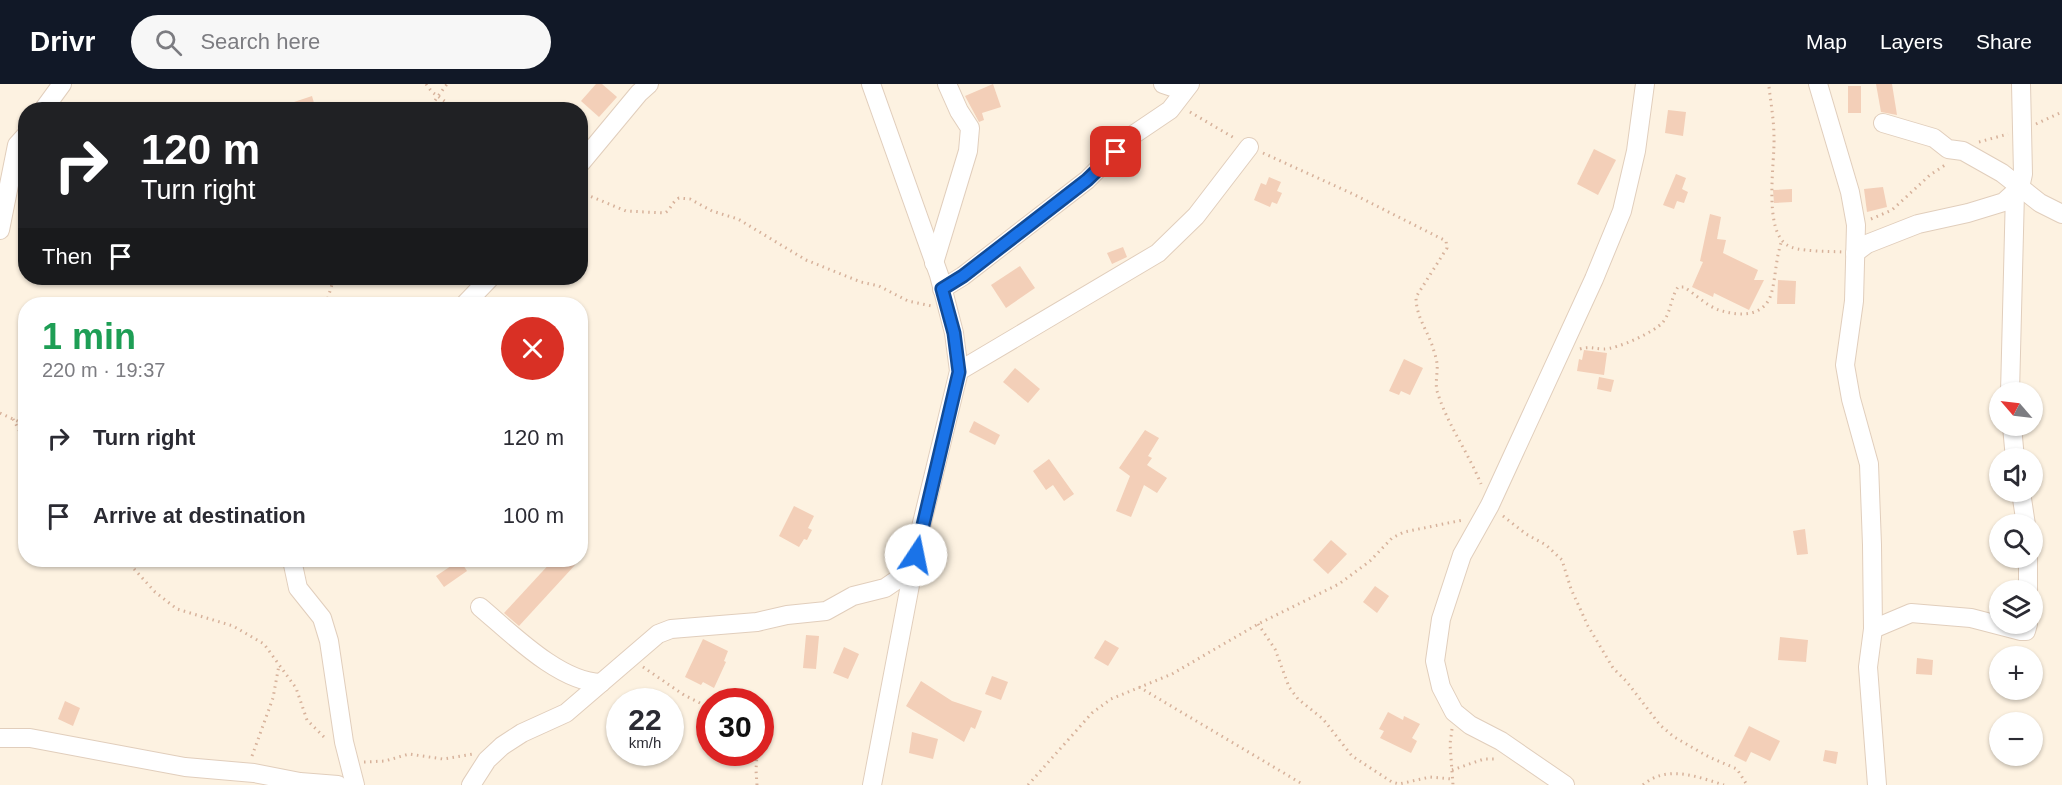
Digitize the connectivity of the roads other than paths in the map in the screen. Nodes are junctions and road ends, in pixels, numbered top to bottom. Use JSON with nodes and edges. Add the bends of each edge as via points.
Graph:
{"nodes":[{"id":1,"x":62,"y":84,"type":"edge"},
{"id":2,"x":649,"y":84,"type":"edge"},
{"id":3,"x":871,"y":84,"type":"edge"},
{"id":4,"x":947,"y":84,"type":"edge"},
{"id":5,"x":1163,"y":84,"type":"edge"},
{"id":6,"x":1645,"y":84,"type":"edge"},
{"id":7,"x":1818,"y":84,"type":"edge"},
{"id":8,"x":2021,"y":84,"type":"edge"},
{"id":9,"x":1183,"y":93,"type":"edge"},
{"id":10,"x":49,"y":102,"type":"edge"},
{"id":11,"x":1883,"y":123,"type":"dead end"},
{"id":12,"x":18,"y":144,"type":"edge"},
{"id":13,"x":1249,"y":147,"type":"road end"},
{"id":14,"x":588,"y":154,"type":"edge"},
{"id":15,"x":2017,"y":189,"type":"junction"},
{"id":16,"x":2062,"y":214,"type":"edge"},
{"id":17,"x":0,"y":230,"type":"edge"},
{"id":18,"x":1855,"y":253,"type":"junction"},
{"id":19,"x":934,"y":262,"type":"junction"},
{"id":20,"x":483,"y":285,"type":"edge"},
{"id":21,"x":942,"y":289,"type":"junction"},
{"id":22,"x":472,"y":297,"type":"edge"},
{"id":23,"x":959,"y":372,"type":"junction"},
{"id":24,"x":2010,"y":382,"type":"edge"},
{"id":25,"x":916,"y":555,"type":"junction"},
{"id":26,"x":294,"y":567,"type":"edge"},
{"id":27,"x":480,"y":607,"type":"dead end"},
{"id":28,"x":1989,"y":623,"type":"edge"},
{"id":29,"x":1873,"y":629,"type":"junction"},
{"id":30,"x":601,"y":683,"type":"junction"},
{"id":31,"x":0,"y":738,"type":"edge"},
{"id":32,"x":338,"y":785,"type":"edge"},
{"id":33,"x":355,"y":785,"type":"edge"},
{"id":34,"x":471,"y":785,"type":"edge"},
{"id":35,"x":872,"y":785,"type":"edge"},
{"id":36,"x":1565,"y":785,"type":"edge"},
{"id":37,"x":1877,"y":785,"type":"edge"}],
"edges":[{"from":1,"to":10,"type":"street"},
{"from":2,"to":14,"type":"street"},
{"from":3,"to":19,"type":"street"},
{"from":4,"to":19,"type":"street","via":[[970,129],[968,151]]},
{"from":5,"to":9,"type":"street"},
{"from":6,"to":36,"type":"street","via":[[1636,151],[1622,211],[1594,279],[1462,555],[1441,619],[1435,661],[1441,687],[1454,712]]},
{"from":7,"to":18,"type":"street","via":[[1851,192]]},
{"from":8,"to":15,"type":"street","via":[[2023,174]]},
{"from":9,"to":21,"type":"street","via":[[1170,110],[1130,137],[1087,180]]},
{"from":11,"to":15,"type":"street","via":[[1934,138],[1948,149],[1963,151],[2002,173]]},
{"from":12,"to":17,"type":"street"},
{"from":13,"to":23,"type":"street","via":[[1196,216],[1158,253]]},
{"from":15,"to":16,"type":"street"},
{"from":15,"to":18,"type":"street","via":[[2004,201],[1918,224]]},
{"from":15,"to":24,"type":"street"},
{"from":18,"to":29,"type":"street","via":[[1854,301],[1845,365],[1869,464]]},
{"from":19,"to":21,"type":"street"},
{"from":20,"to":22,"type":"street"},
{"from":21,"to":23,"type":"street"},
{"from":23,"to":25,"type":"street"},
{"from":25,"to":30,"type":"street","via":[[904,575],[885,588],[852,596],[826,611],[671,629],[658,634]]},
{"from":25,"to":35,"type":"street"},
{"from":26,"to":33,"type":"street","via":[[298,588],[322,618],[329,641]]},
{"from":27,"to":30,"type":"street","via":[[569,675]]},
{"from":28,"to":29,"type":"street","via":[[1911,612]]},
{"from":29,"to":37,"type":"street","via":[[1868,667]]},
{"from":30,"to":34,"type":"street","via":[[566,713],[522,733],[498,750]]},
{"from":31,"to":32,"type":"street","via":[[30,738],[185,767]]}]}
